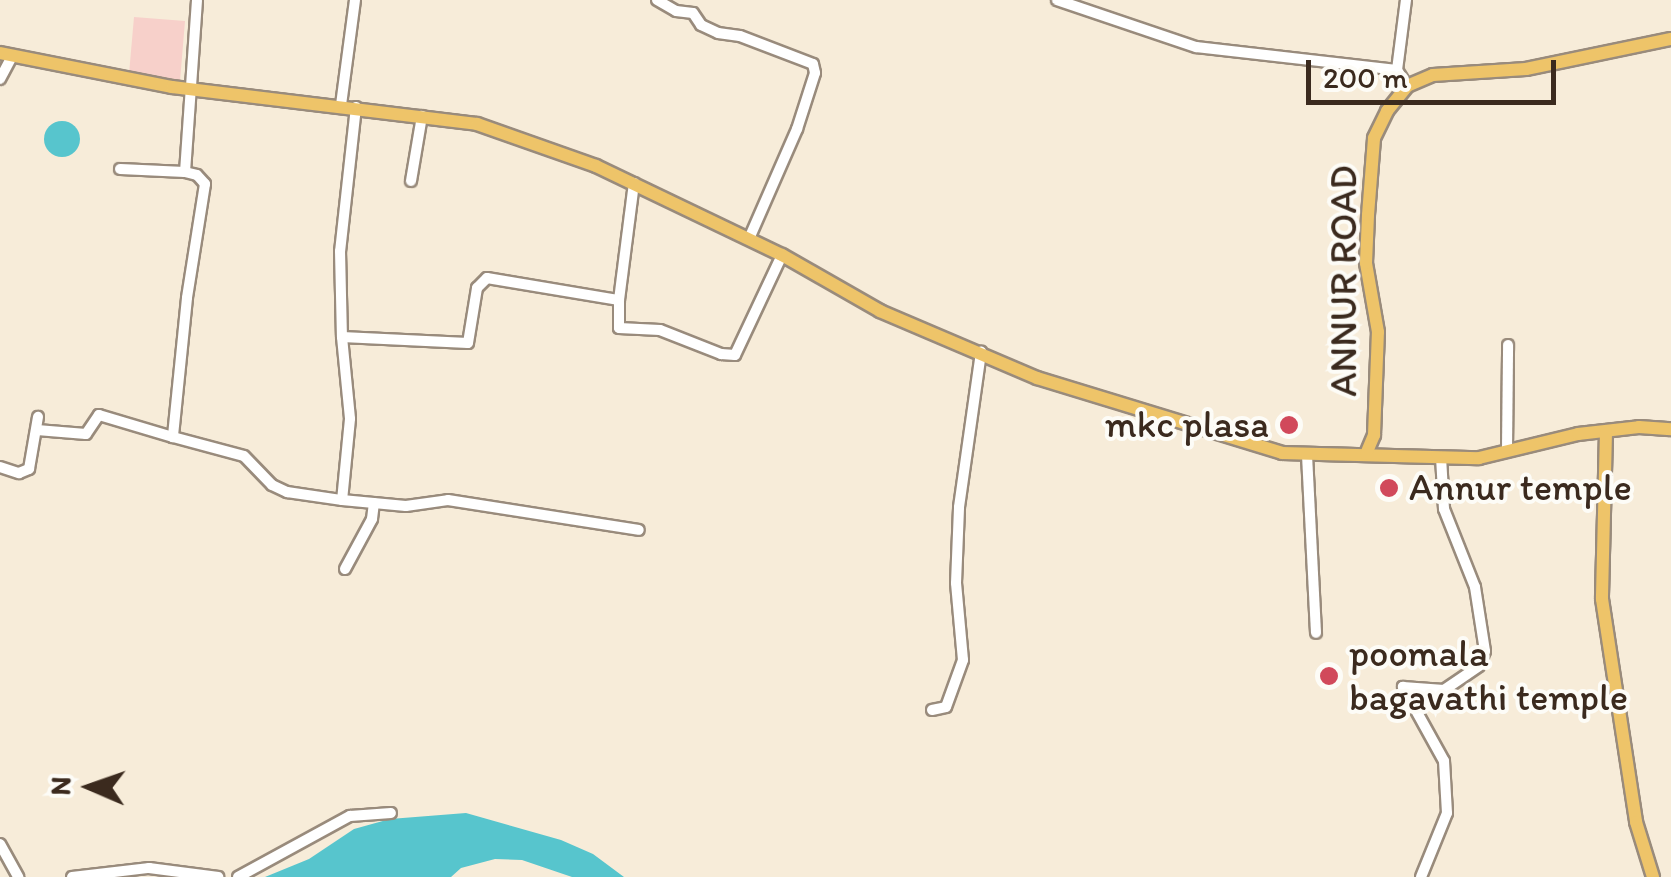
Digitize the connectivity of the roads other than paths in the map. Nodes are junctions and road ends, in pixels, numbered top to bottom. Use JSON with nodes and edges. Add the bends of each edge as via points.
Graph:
{"nodes":[{"id":1,"x":197,"y":0,"type":"edge"},
{"id":2,"x":354,"y":0,"type":"edge"},
{"id":3,"x":657,"y":0,"type":"edge"},
{"id":4,"x":1057,"y":0,"type":"edge"},
{"id":5,"x":1406,"y":0,"type":"edge"},
{"id":6,"x":1671,"y":39,"type":"edge"},
{"id":7,"x":6,"y":54,"type":"edge"},
{"id":8,"x":1397,"y":70,"type":"junction"},
{"id":9,"x":0,"y":79,"type":"edge"},
{"id":10,"x":1406,"y":86,"type":"junction"},
{"id":11,"x":192,"y":89,"type":"junction"},
{"id":12,"x":348,"y":106,"type":"junction"},
{"id":13,"x":422,"y":116,"type":"junction"},
{"id":14,"x":120,"y":169,"type":"dead end"},
{"id":15,"x":185,"y":172,"type":"junction"},
{"id":16,"x":411,"y":181,"type":"dead end"},
{"id":17,"x":634,"y":183,"type":"junction"},
{"id":18,"x":749,"y":239,"type":"junction"},
{"id":19,"x":782,"y":256,"type":"junction"},
{"id":20,"x":619,"y":300,"type":"junction"},
{"id":21,"x":342,"y":337,"type":"junction"},
{"id":22,"x":1508,"y":345,"type":"dead end"},
{"id":23,"x":981,"y":352,"type":"junction"},
{"id":24,"x":38,"y":417,"type":"dead end"},
{"id":25,"x":1671,"y":429,"type":"edge"},
{"id":26,"x":37,"y":430,"type":"junction"},
{"id":27,"x":1606,"y":432,"type":"junction"},
{"id":28,"x":173,"y":437,"type":"junction"},
{"id":29,"x":1508,"y":448,"type":"junction"},
{"id":30,"x":1307,"y":454,"type":"junction"},
{"id":31,"x":1366,"y":454,"type":"junction"},
{"id":32,"x":1441,"y":457,"type":"junction"},
{"id":33,"x":0,"y":467,"type":"edge"},
{"id":34,"x":342,"y":500,"type":"junction"},
{"id":35,"x":374,"y":504,"type":"junction"},
{"id":36,"x":639,"y":530,"type":"dead end"},
{"id":37,"x":345,"y":569,"type":"dead end"},
{"id":38,"x":1316,"y":633,"type":"dead end"},
{"id":39,"x":932,"y":710,"type":"dead end"},
{"id":40,"x":392,"y":813,"type":"dead end"},
{"id":41,"x":0,"y":844,"type":"edge"},
{"id":42,"x":18,"y":877,"type":"edge"},
{"id":43,"x":72,"y":877,"type":"edge"},
{"id":44,"x":218,"y":877,"type":"edge"},
{"id":45,"x":238,"y":877,"type":"edge"},
{"id":46,"x":1421,"y":877,"type":"edge"},
{"id":47,"x":1652,"y":877,"type":"edge"}],
"edges":[{"from":1,"to":11,"type":"street"},
{"from":2,"to":12,"type":"street"},
{"from":3,"to":18,"type":"street","via":[[718,33],[813,64],[797,129]]},
{"from":4,"to":8,"type":"street","via":[[1196,47]]},
{"from":5,"to":8,"type":"street"},
{"from":6,"to":10,"type":"main road","via":[[1526,69],[1432,76]]},
{"from":7,"to":9,"type":"street"},
{"from":7,"to":11,"type":"main road"},
{"from":8,"to":10,"type":"street"},
{"from":10,"to":31,"type":"main road","name":"ANNUR ROAD","via":[[1374,138],[1366,263],[1378,332],[1374,435]]},
{"from":11,"to":12,"type":"main road"},
{"from":11,"to":15,"type":"street"},
{"from":12,"to":13,"type":"main road"},
{"from":12,"to":21,"type":"street"},
{"from":13,"to":16,"type":"street"},
{"from":13,"to":17,"type":"main road","via":[[477,124]]},
{"from":14,"to":15,"type":"street"},
{"from":15,"to":28,"type":"street","via":[[205,184]]},
{"from":17,"to":18,"type":"main road"},
{"from":17,"to":20,"type":"street"},
{"from":18,"to":19,"type":"main road"},
{"from":19,"to":20,"type":"street","via":[[735,354],[660,330],[618,328]]},
{"from":19,"to":23,"type":"main road","via":[[880,311]]},
{"from":20,"to":21,"type":"street","via":[[487,278],[478,288],[468,342]]},
{"from":21,"to":34,"type":"street","via":[[350,420]]},
{"from":22,"to":29,"type":"street"},
{"from":23,"to":30,"type":"main road","via":[[1111,404],[1282,453]]},
{"from":23,"to":39,"type":"street","via":[[959,507],[956,583],[964,660],[946,707]]},
{"from":24,"to":26,"type":"street"},
{"from":25,"to":27,"type":"main road"},
{"from":26,"to":28,"type":"street","via":[[86,434],[99,415]]},
{"from":26,"to":33,"type":"street","via":[[30,468],[20,473]]},
{"from":27,"to":29,"type":"main road"},
{"from":27,"to":47,"type":"main road","via":[[1602,599],[1636,822]]},
{"from":28,"to":34,"type":"street","via":[[244,456],[287,492]]},
{"from":29,"to":32,"type":"main road","via":[[1479,458]]},
{"from":30,"to":31,"type":"main road"},
{"from":30,"to":38,"type":"street"},
{"from":31,"to":32,"type":"main road"},
{"from":32,"to":46,"type":"street","via":[[1444,509],[1476,587],[1485,651],[1479,666],[1444,690],[1402,687],[1438,750],[1445,776],[1447,814]]},
{"from":34,"to":35,"type":"street"},
{"from":35,"to":36,"type":"street","via":[[448,500]]},
{"from":35,"to":37,"type":"street"},
{"from":40,"to":45,"type":"street","via":[[350,816]]},
{"from":41,"to":42,"type":"street"},
{"from":43,"to":44,"type":"street","via":[[149,868]]}]}
